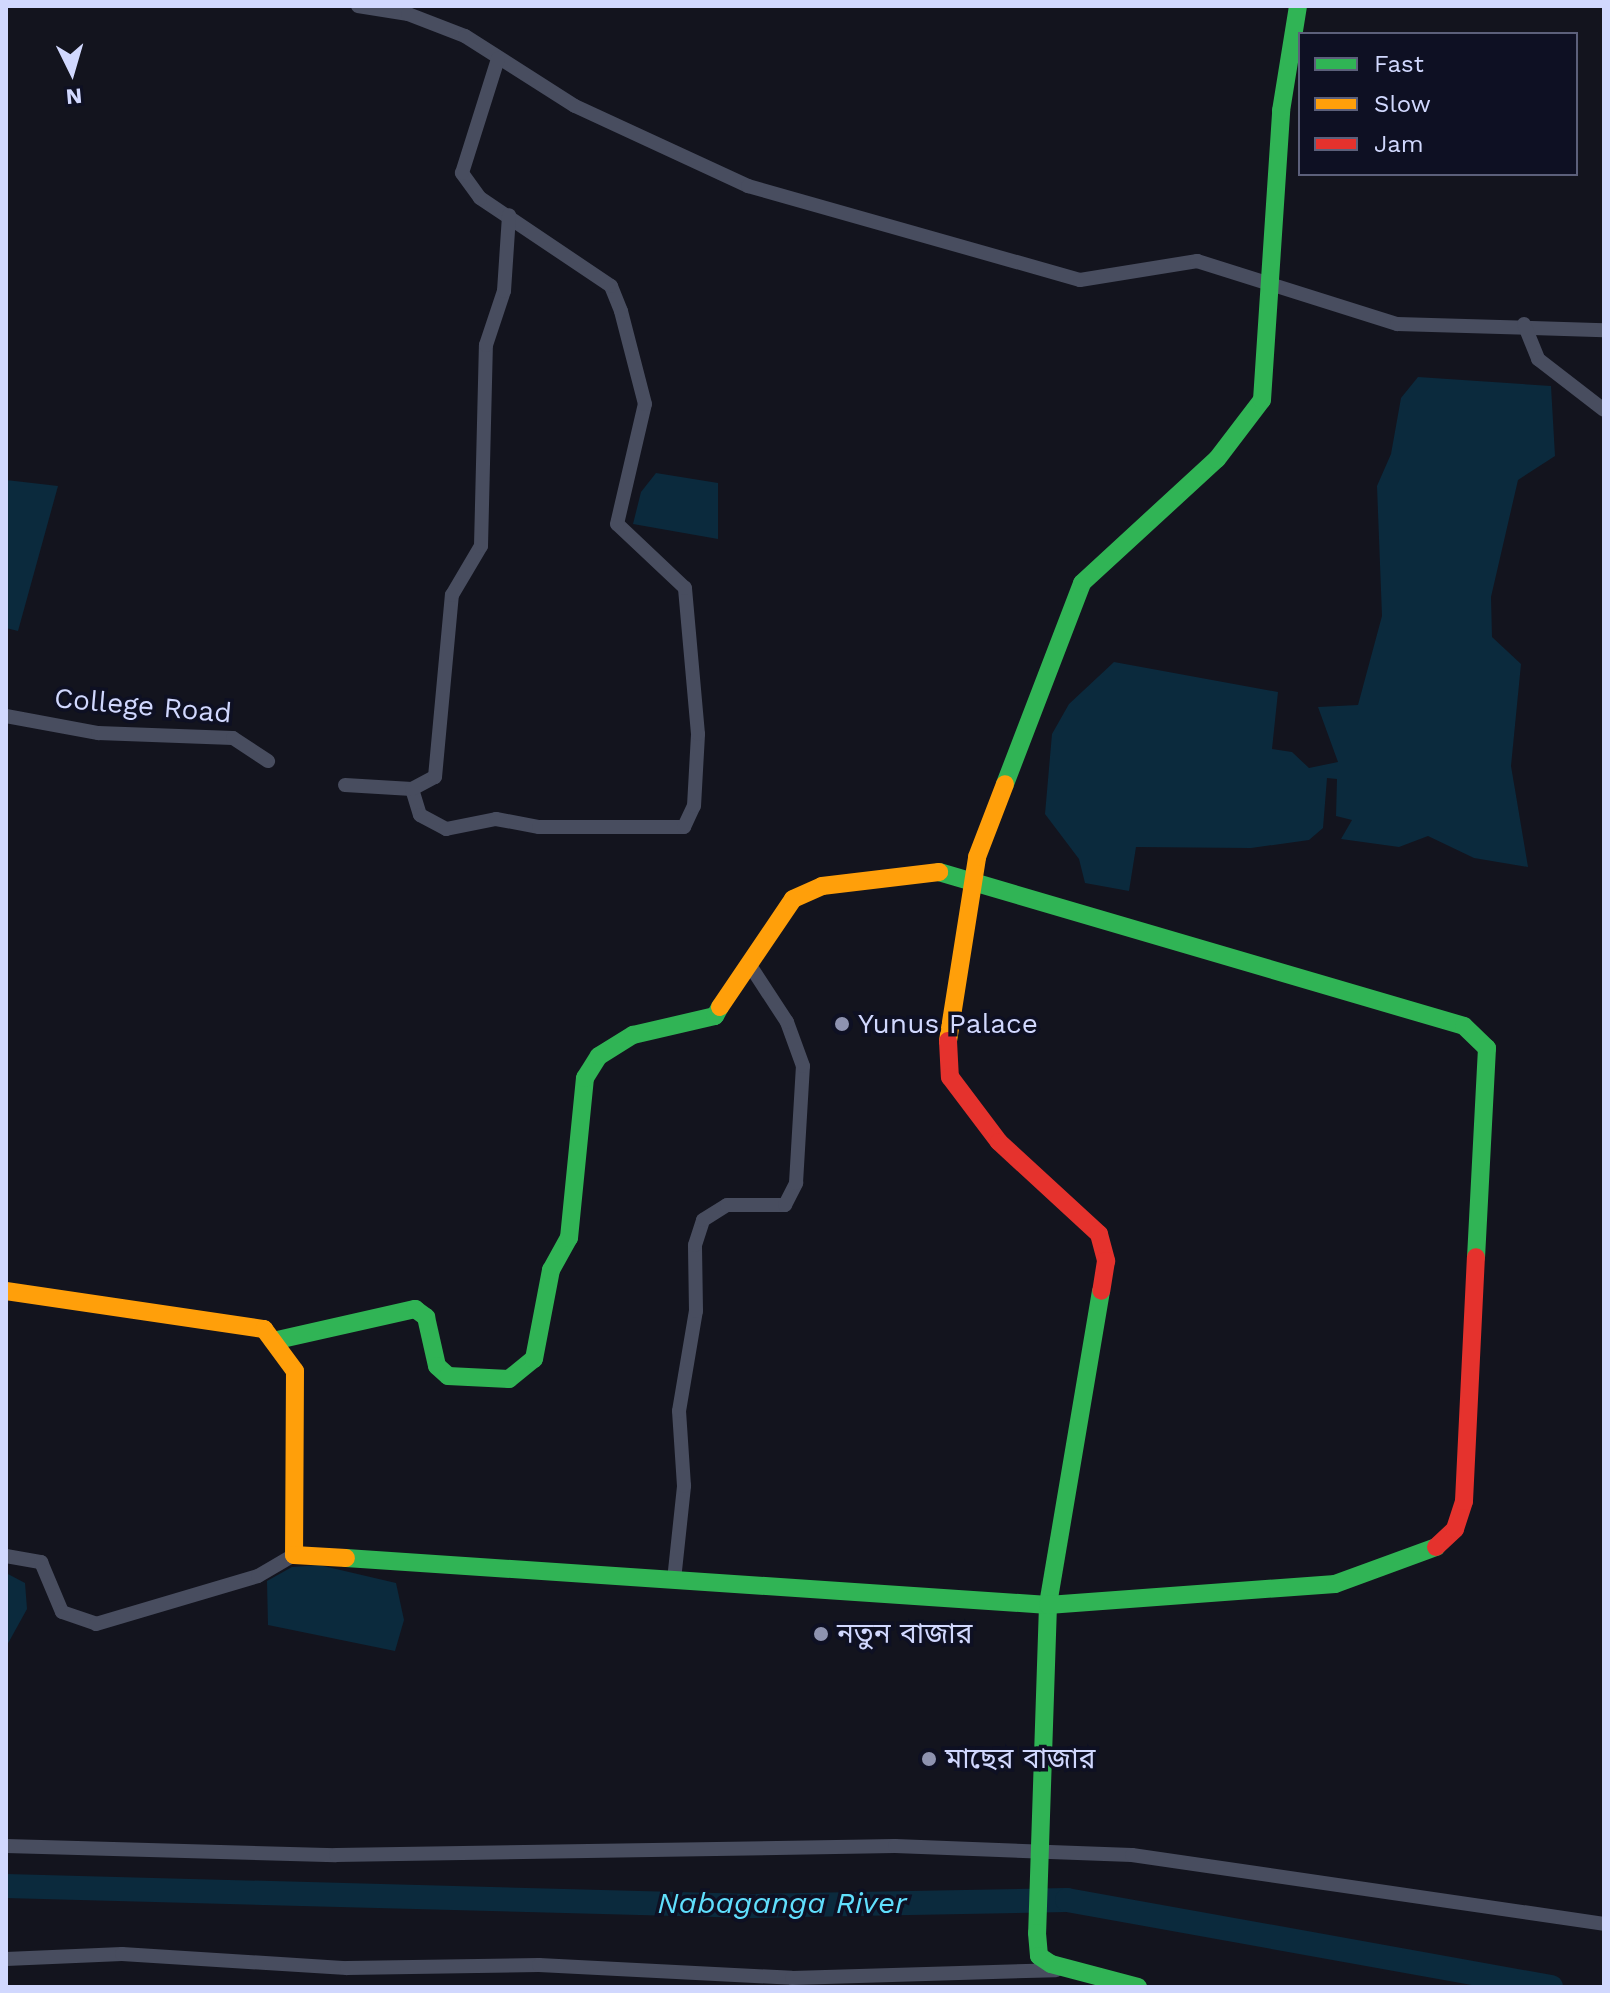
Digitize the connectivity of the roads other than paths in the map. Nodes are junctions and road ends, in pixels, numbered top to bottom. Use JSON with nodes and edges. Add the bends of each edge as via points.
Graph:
{"nodes":[{"id":1,"x":358,"y":6,"type":"edge"},
{"id":2,"x":1298,"y":6,"type":"edge"},
{"id":3,"x":498,"y":59,"type":"junction"},
{"id":4,"x":509,"y":215,"type":"junction"},
{"id":5,"x":1270,"y":284,"type":"junction"},
{"id":6,"x":1524,"y":324,"type":"junction"},
{"id":7,"x":1604,"y":330,"type":"edge"},
{"id":8,"x":1604,"y":410,"type":"edge"},
{"id":9,"x":6,"y":716,"type":"edge"},
{"id":10,"x":268,"y":761,"type":"dead end"},
{"id":11,"x":345,"y":785,"type":"dead end"},
{"id":12,"x":412,"y":789,"type":"junction"},
{"id":13,"x":973,"y":877,"type":"junction"},
{"id":14,"x":749,"y":964,"type":"junction"},
{"id":15,"x":6,"y":1291,"type":"edge"},
{"id":16,"x":273,"y":1341,"type":"junction"},
{"id":17,"x":294,"y":1555,"type":"junction"},
{"id":18,"x":6,"y":1556,"type":"edge"},
{"id":19,"x":674,"y":1580,"type":"junction"},
{"id":20,"x":1048,"y":1605,"type":"junction"},
{"id":21,"x":6,"y":1846,"type":"edge"},
{"id":22,"x":1040,"y":1863,"type":"junction"},
{"id":23,"x":1604,"y":1924,"type":"edge"},
{"id":24,"x":6,"y":1959,"type":"edge"},
{"id":25,"x":1066,"y":1971,"type":"junction"},
{"id":26,"x":752,"y":1982,"type":"edge"},
{"id":27,"x":1138,"y":1987,"type":"edge"}],
"edges":[{"from":1,"to":3,"type":"street","via":[[408,14],[465,36]]},
{"from":2,"to":5,"type":"street","via":[[1281,111]]},
{"from":3,"to":4,"type":"street","via":[[462,173],[469,189]]},
{"from":3,"to":5,"type":"street","via":[[575,106],[748,186],[874,226],[965,241],[1080,280],[1197,261]]},
{"from":4,"to":12,"type":"street","via":[[504,291],[486,345],[481,546],[452,595],[435,777]]},
{"from":4,"to":12,"type":"street","via":[[611,286],[621,311],[645,404],[617,524],[685,588],[698,734],[694,806],[684,827],[539,827],[496,819],[446,829],[420,815]]},
{"from":5,"to":6,"type":"street","via":[[1397,324]]},
{"from":5,"to":13,"type":"street","via":[[1262,400],[1217,459],[1139,523],[1082,583]]},
{"from":6,"to":7,"type":"street"},
{"from":6,"to":8,"type":"street","via":[[1538,359]]},
{"from":9,"to":10,"type":"street","name":"College Road","via":[[98,733],[233,738]]},
{"from":11,"to":12,"type":"street"},
{"from":13,"to":14,"type":"street","via":[[946,871],[822,886],[793,899]]},
{"from":13,"to":20,"type":"street","via":[[947,1015],[950,1077],[999,1142],[1099,1234],[1106,1261]]},
{"from":13,"to":20,"type":"street","via":[[1464,1026],[1479,1034],[1489,1064],[1465,1377],[1464,1501],[1455,1529],[1435,1548],[1335,1584]]},
{"from":14,"to":16,"type":"street","via":[[715,1016],[633,1035],[599,1056],[585,1078],[569,1238],[551,1270],[534,1359],[509,1379],[448,1376],[437,1366],[426,1317],[415,1309]]},
{"from":14,"to":19,"type":"street","via":[[787,1022],[803,1066],[796,1183],[785,1205],[727,1205],[703,1220],[695,1245],[698,1299],[679,1411],[684,1486]]},
{"from":15,"to":16,"type":"street","via":[[199,1316],[264,1329]]},
{"from":16,"to":17,"type":"street","via":[[295,1371]]},
{"from":17,"to":18,"type":"street","via":[[258,1576],[96,1624],[62,1612],[41,1562]]},
{"from":17,"to":19,"type":"street"},
{"from":19,"to":20,"type":"street"},
{"from":20,"to":22,"type":"street"},
{"from":21,"to":22,"type":"street","via":[[336,1855],[895,1846]]},
{"from":22,"to":23,"type":"street","via":[[1170,1859]]},
{"from":22,"to":25,"type":"street","via":[[1039,1956]]},
{"from":24,"to":26,"type":"street","via":[[122,1954],[347,1968],[539,1965]]},
{"from":25,"to":26,"type":"street"},
{"from":25,"to":27,"type":"street"}]}
